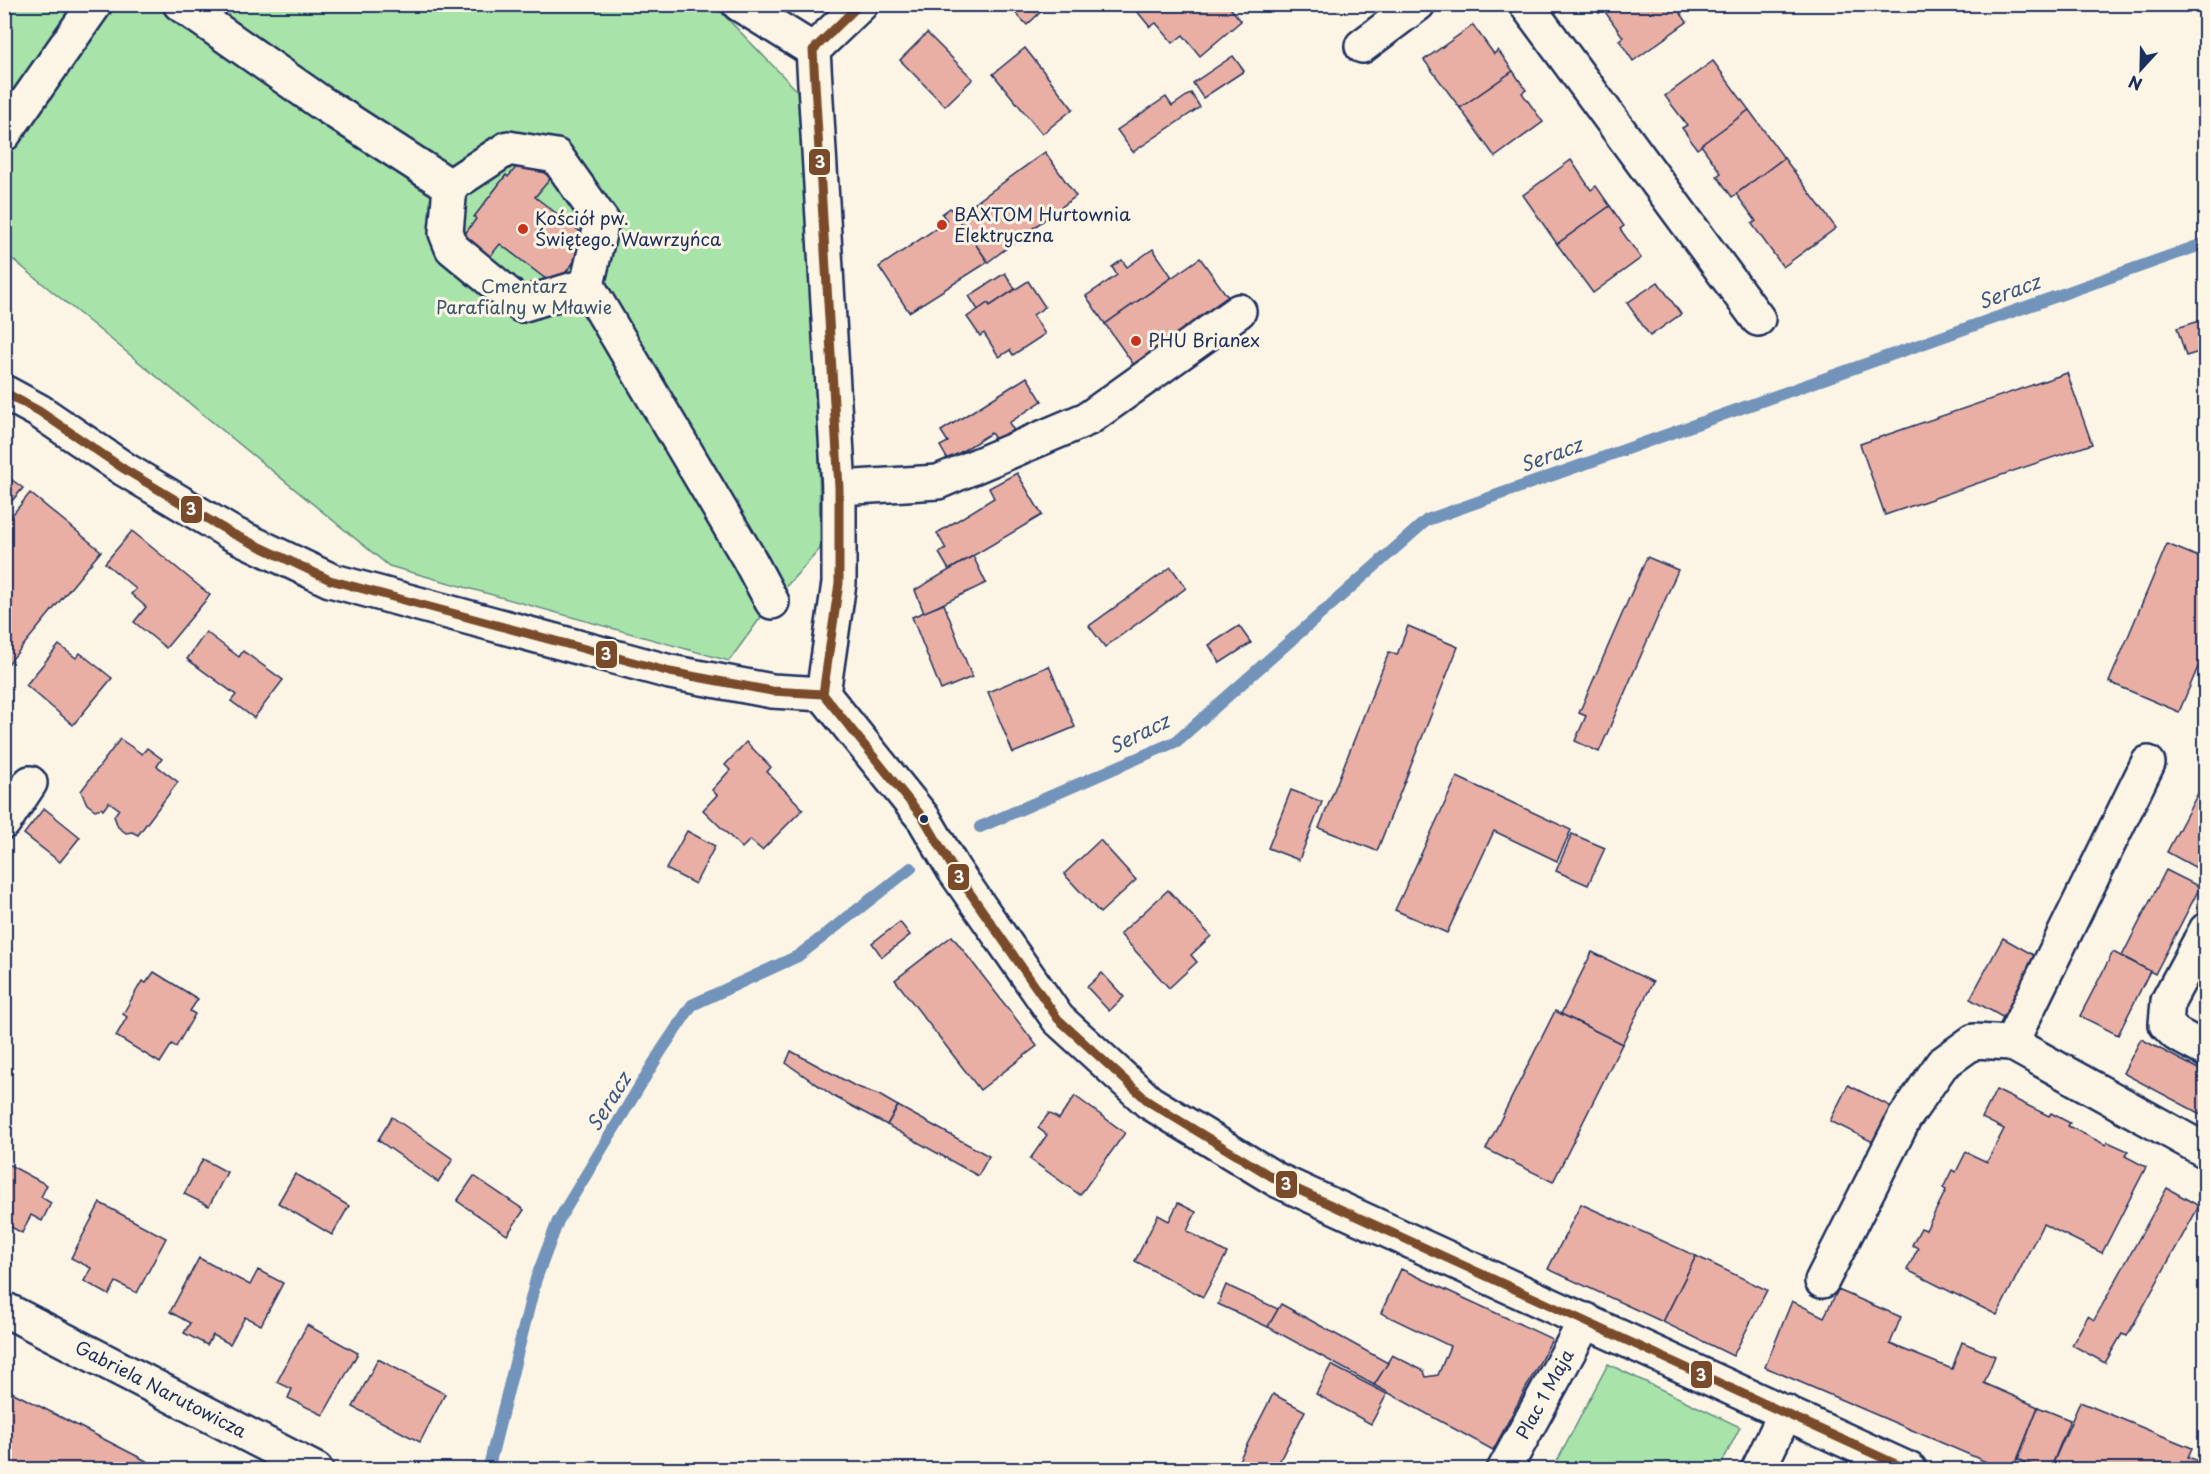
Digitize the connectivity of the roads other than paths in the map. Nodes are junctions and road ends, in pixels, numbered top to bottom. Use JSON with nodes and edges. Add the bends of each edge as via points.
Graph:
{"nodes":[{"id":1,"x":95,"y":4,"type":"edge"},
{"id":2,"x":180,"y":4,"type":"edge"},
{"id":3,"x":739,"y":4,"type":"edge"},
{"id":4,"x":861,"y":4,"type":"edge"},
{"id":5,"x":1526,"y":4,"type":"edge"},
{"id":6,"x":1399,"y":10,"type":"edge"},
{"id":7,"x":1362,"y":46,"type":"dead end"},
{"id":8,"x":813,"y":50,"type":"junction"},
{"id":9,"x":4,"y":134,"type":"edge"},
{"id":10,"x":450,"y":186,"type":"junction"},
{"id":11,"x":587,"y":285,"type":"junction"},
{"id":12,"x":1239,"y":310,"type":"dead end"},
{"id":13,"x":1758,"y":319,"type":"dead end"},
{"id":14,"x":4,"y":392,"type":"edge"},
{"id":15,"x":838,"y":488,"type":"junction"},
{"id":16,"x":772,"y":602,"type":"dead end"},
{"id":17,"x":823,"y":694,"type":"junction"},
{"id":18,"x":2148,"y":763,"type":"dead end"},
{"id":19,"x":30,"y":783,"type":"dead end"},
{"id":20,"x":4,"y":822,"type":"edge"},
{"id":21,"x":2205,"y":930,"type":"edge"},
{"id":22,"x":2011,"y":1043,"type":"junction"},
{"id":23,"x":2205,"y":1050,"type":"edge"},
{"id":24,"x":2205,"y":1151,"type":"edge"},
{"id":25,"x":1822,"y":1281,"type":"dead end"},
{"id":26,"x":4,"y":1309,"type":"edge"},
{"id":27,"x":1586,"y":1320,"type":"junction"},
{"id":28,"x":1786,"y":1412,"type":"junction"},
{"id":29,"x":316,"y":1470,"type":"edge"},
{"id":30,"x":1504,"y":1470,"type":"edge"},
{"id":31,"x":1758,"y":1470,"type":"edge"},
{"id":32,"x":1911,"y":1470,"type":"edge"}],
"edges":[{"from":1,"to":9,"type":"street"},
{"from":2,"to":10,"type":"street","via":[[320,102]]},
{"from":3,"to":8,"type":"street"},
{"from":4,"to":8,"type":"street"},
{"from":5,"to":13,"type":"street"},
{"from":6,"to":7,"type":"street"},
{"from":8,"to":15,"type":"street"},
{"from":10,"to":11,"type":"street","via":[[446,232],[452,249],[521,305]]},
{"from":10,"to":11,"type":"street","via":[[508,147],[556,156],[602,221]]},
{"from":11,"to":16,"type":"street"},
{"from":12,"to":15,"type":"street","via":[[1089,418],[938,482]]},
{"from":14,"to":17,"type":"street","via":[[231,533],[330,580],[670,672],[772,691]]},
{"from":15,"to":17,"type":"street","via":[[839,583]]},
{"from":17,"to":27,"type":"street","via":[[924,819],[954,870],[1058,1019],[1149,1102],[1277,1180]]},
{"from":18,"to":22,"type":"street"},
{"from":19,"to":20,"type":"street"},
{"from":21,"to":23,"type":"street","via":[[2168,1001],[2166,1024]]},
{"from":22,"to":24,"type":"street"},
{"from":22,"to":25,"type":"street","via":[[1974,1041],[1942,1064],[1904,1119]]},
{"from":26,"to":29,"type":"street","name":"Gabriela Narutowicza"},
{"from":27,"to":28,"type":"street"},
{"from":27,"to":30,"type":"street","name":"Plac 1 Maja"},
{"from":28,"to":31,"type":"street"},
{"from":28,"to":32,"type":"street"}]}
